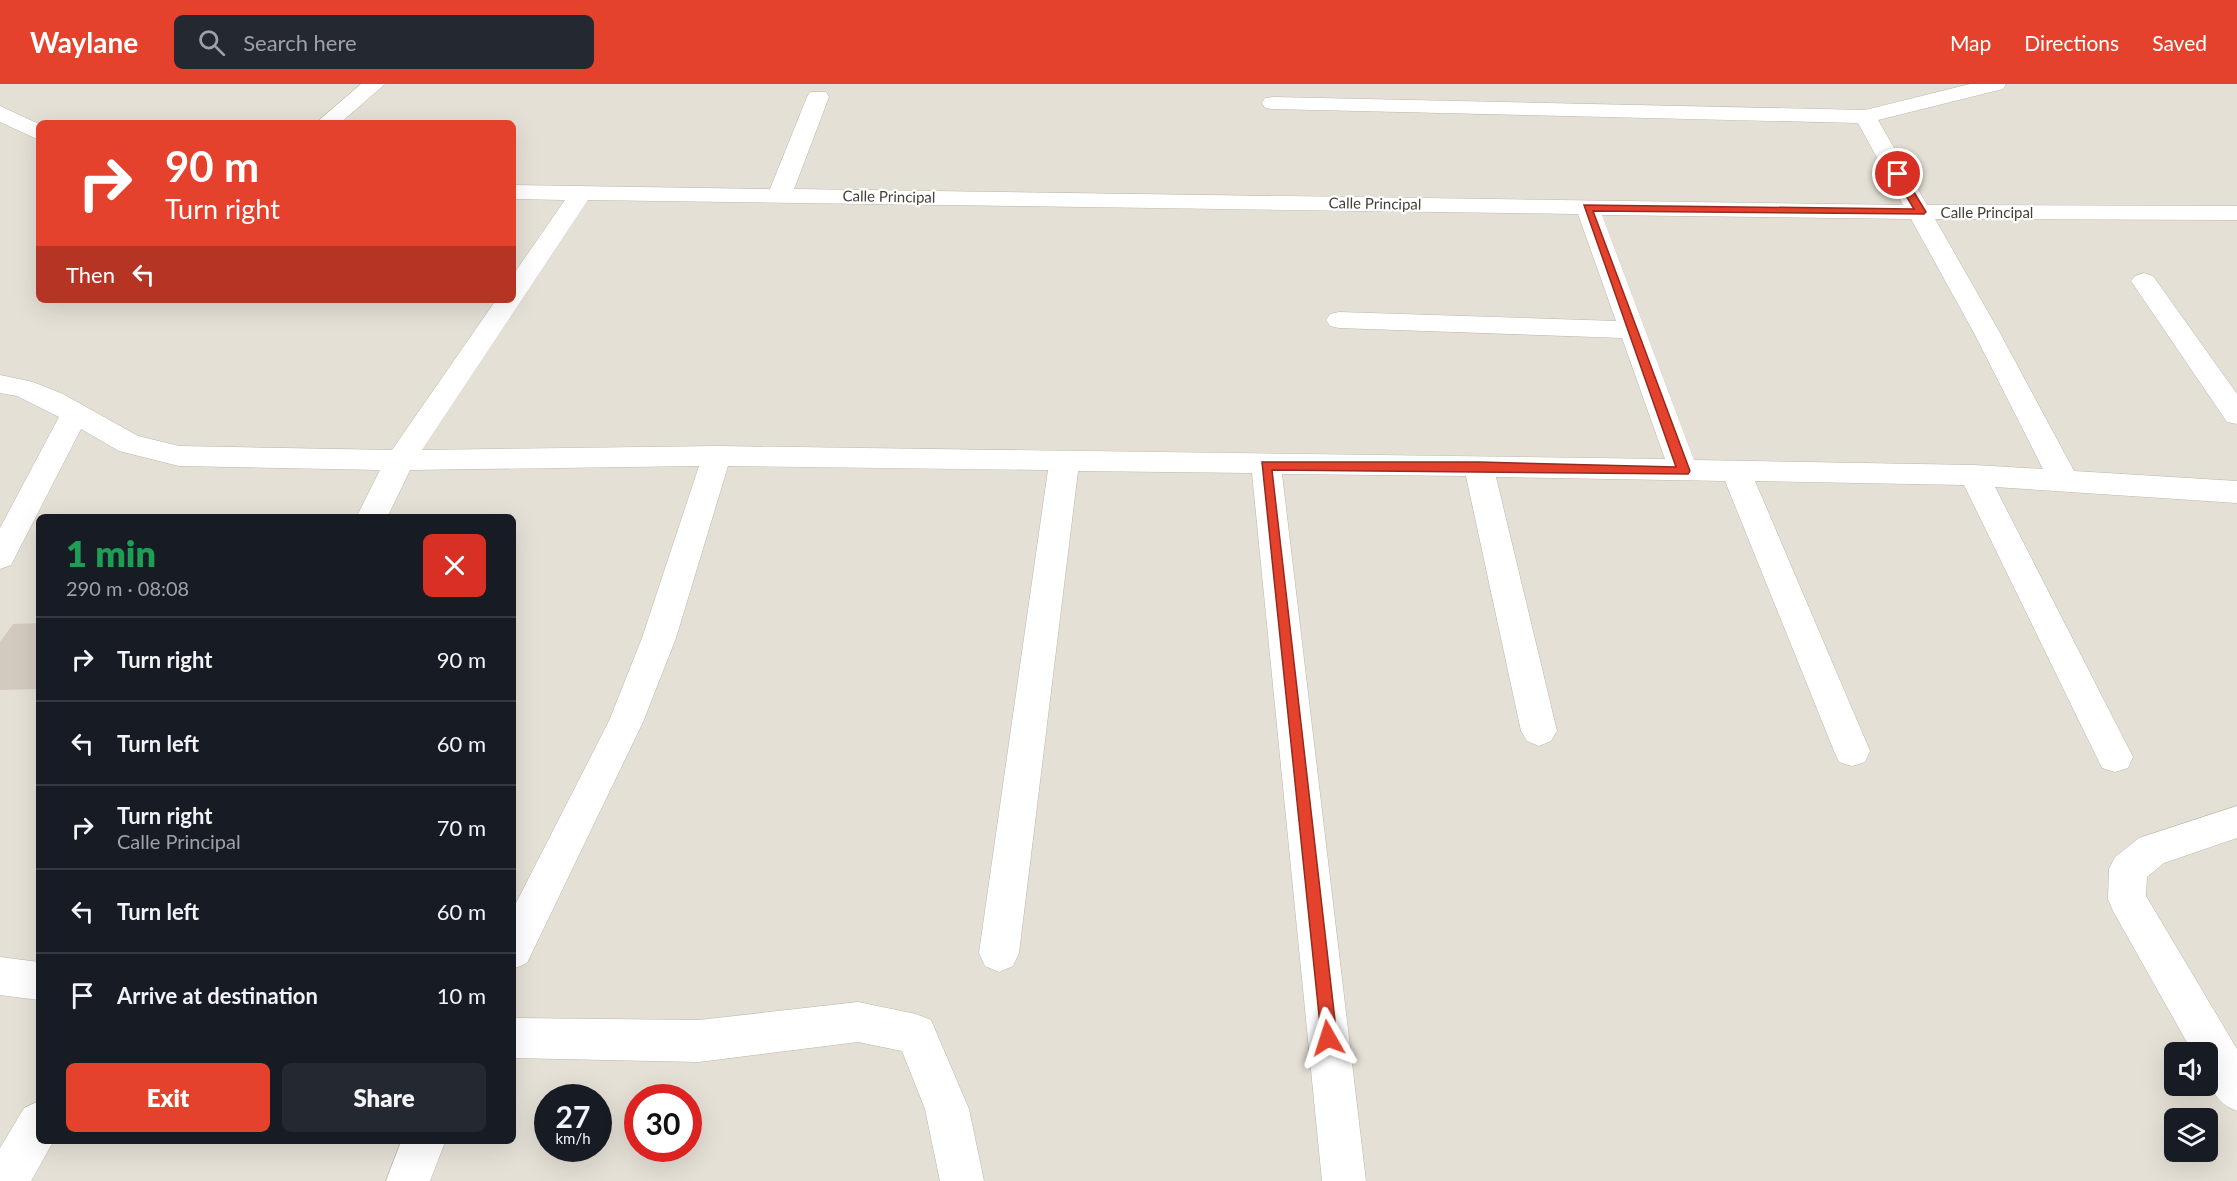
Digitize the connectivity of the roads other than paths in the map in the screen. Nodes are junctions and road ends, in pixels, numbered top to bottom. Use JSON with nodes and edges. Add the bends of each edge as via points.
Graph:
{"nodes":[{"id":1,"x":374,"y":84,"type":"edge"},
{"id":2,"x":1995,"y":84,"type":"edge"},
{"id":3,"x":818,"y":97,"type":"dead end"},
{"id":4,"x":1273,"y":103,"type":"dead end"},
{"id":5,"x":0,"y":112,"type":"edge"},
{"id":6,"x":1865,"y":117,"type":"junction"},
{"id":7,"x":331,"y":120,"type":"edge"},
{"id":8,"x":36,"y":132,"type":"edge"},
{"id":9,"x":516,"y":192,"type":"edge"},
{"id":10,"x":581,"y":193,"type":"junction"},
{"id":11,"x":779,"y":196,"type":"junction"},
{"id":12,"x":1587,"y":207,"type":"junction"},
{"id":13,"x":1921,"y":212,"type":"junction"},
{"id":14,"x":2237,"y":213,"type":"edge"},
{"id":15,"x":2144,"y":281,"type":"dead end"},
{"id":16,"x":516,"y":290,"type":"edge"},
{"id":17,"x":507,"y":303,"type":"edge"},
{"id":18,"x":1339,"y":320,"type":"dead end"},
{"id":19,"x":1632,"y":330,"type":"junction"},
{"id":20,"x":0,"y":384,"type":"edge"},
{"id":21,"x":75,"y":414,"type":"junction"},
{"id":22,"x":2237,"y":415,"type":"edge"},
{"id":23,"x":717,"y":456,"type":"junction"},
{"id":24,"x":400,"y":460,"type":"junction"},
{"id":25,"x":1064,"y":462,"type":"junction"},
{"id":26,"x":1266,"y":465,"type":"junction"},
{"id":27,"x":1479,"y":466,"type":"junction"},
{"id":28,"x":1684,"y":471,"type":"junction"},
{"id":29,"x":1737,"y":473,"type":"junction"},
{"id":30,"x":1974,"y":475,"type":"junction"},
{"id":31,"x":2064,"y":481,"type":"junction"},
{"id":32,"x":2237,"y":492,"type":"edge"},
{"id":33,"x":372,"y":514,"type":"edge"},
{"id":34,"x":0,"y":556,"type":"edge"},
{"id":35,"x":1539,"y":731,"type":"dead end"},
{"id":36,"x":1852,"y":751,"type":"dead end"},
{"id":37,"x":2115,"y":757,"type":"dead end"},
{"id":38,"x":2237,"y":822,"type":"edge"},
{"id":39,"x":516,"y":944,"type":"edge"},
{"id":40,"x":999,"y":953,"type":"dead end"},
{"id":41,"x":0,"y":976,"type":"edge"},
{"id":42,"x":36,"y":981,"type":"edge"},
{"id":43,"x":516,"y":1038,"type":"edge"},
{"id":44,"x":2237,"y":1090,"type":"edge"},
{"id":45,"x":36,"y":1128,"type":"edge"},
{"id":46,"x":422,"y":1144,"type":"edge"},
{"id":47,"x":6,"y":1181,"type":"edge"},
{"id":48,"x":408,"y":1181,"type":"edge"},
{"id":49,"x":962,"y":1181,"type":"edge"},
{"id":50,"x":1344,"y":1181,"type":"edge"}],
"edges":[{"from":1,"to":7,"type":"street"},
{"from":2,"to":6,"type":"street"},
{"from":3,"to":11,"type":"street"},
{"from":4,"to":6,"type":"street"},
{"from":5,"to":8,"type":"street"},
{"from":6,"to":13,"type":"street"},
{"from":9,"to":10,"type":"street","name":"Calle Principal"},
{"from":10,"to":11,"type":"street","name":"Calle Principal"},
{"from":10,"to":16,"type":"street"},
{"from":11,"to":12,"type":"street","name":"Calle Principal"},
{"from":12,"to":13,"type":"street","name":"Calle Principal"},
{"from":12,"to":19,"type":"street"},
{"from":13,"to":14,"type":"street","name":"Calle Principal"},
{"from":13,"to":31,"type":"street"},
{"from":15,"to":22,"type":"street"},
{"from":17,"to":24,"type":"street"},
{"from":18,"to":19,"type":"street"},
{"from":19,"to":28,"type":"street"},
{"from":20,"to":21,"type":"street","via":[[23,388]]},
{"from":21,"to":24,"type":"street","via":[[129,444],[179,456]]},
{"from":21,"to":34,"type":"street"},
{"from":23,"to":24,"type":"street"},
{"from":23,"to":25,"type":"street"},
{"from":23,"to":39,"type":"street","via":[[659,638],[626,722]]},
{"from":24,"to":33,"type":"street"},
{"from":25,"to":26,"type":"street"},
{"from":25,"to":40,"type":"street"},
{"from":26,"to":27,"type":"street"},
{"from":26,"to":50,"type":"street"},
{"from":27,"to":28,"type":"street"},
{"from":27,"to":35,"type":"street"},
{"from":28,"to":29,"type":"street"},
{"from":29,"to":30,"type":"street"},
{"from":29,"to":36,"type":"street"},
{"from":30,"to":31,"type":"street"},
{"from":30,"to":37,"type":"street"},
{"from":31,"to":32,"type":"street"},
{"from":38,"to":44,"type":"street","via":[[2152,850],[2128,869],[2127,899]]},
{"from":41,"to":42,"type":"street"},
{"from":43,"to":49,"type":"street","via":[[699,1041],[858,1022],[916,1034],[947,1109]]},
{"from":45,"to":47,"type":"street"},
{"from":46,"to":48,"type":"street"}]}
